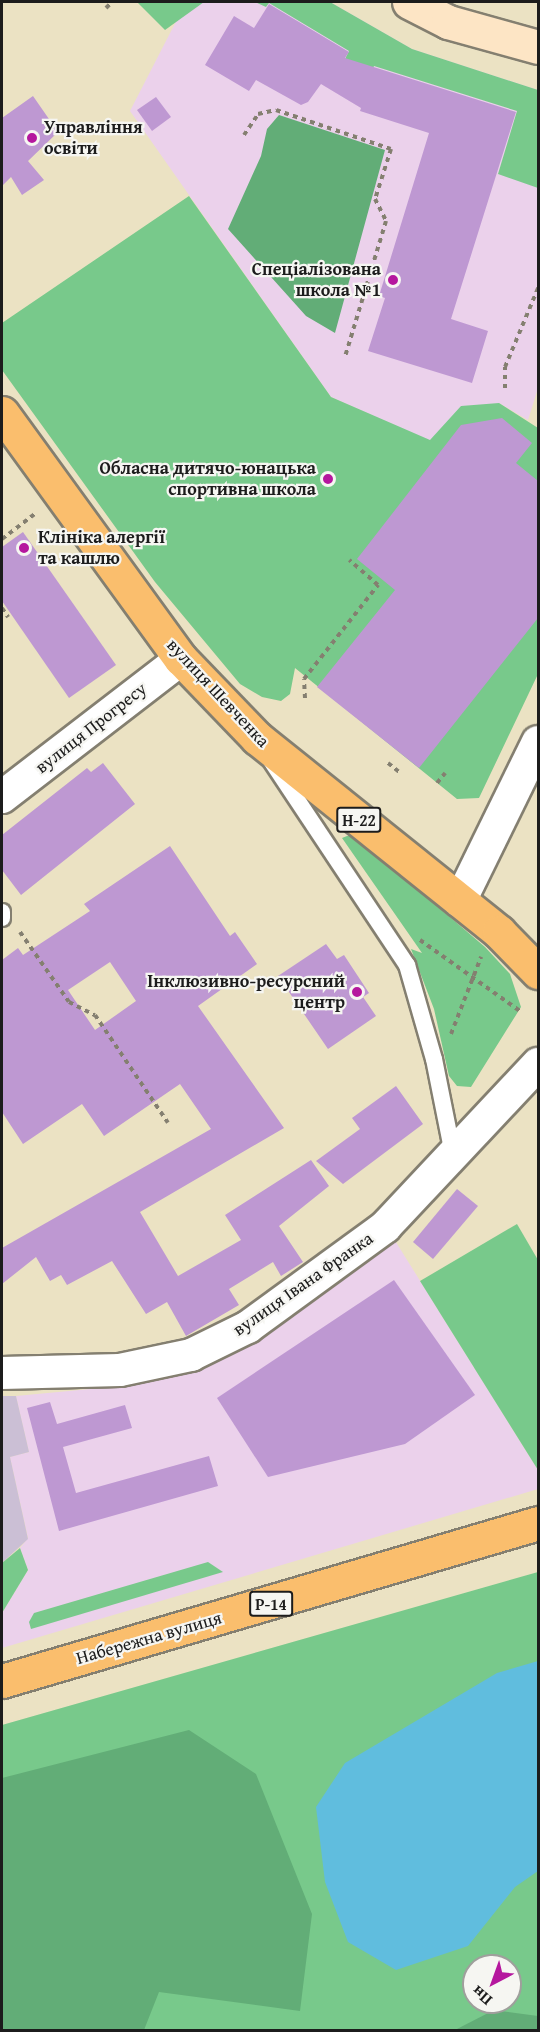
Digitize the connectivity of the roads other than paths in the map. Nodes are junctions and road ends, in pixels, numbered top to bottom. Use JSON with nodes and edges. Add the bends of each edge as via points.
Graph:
{"nodes":[{"id":1,"x":409,"y":2,"type":"edge"},
{"id":2,"x":538,"y":47,"type":"edge"},
{"id":3,"x":7,"y":432,"type":"edge"},
{"id":4,"x":181,"y":659,"type":"junction"},
{"id":5,"x":257,"y":738,"type":"junction"},
{"id":6,"x":538,"y":742,"type":"edge"},
{"id":7,"x":2,"y":797,"type":"edge"},
{"id":8,"x":460,"y":901,"type":"junction"},
{"id":9,"x":538,"y":972,"type":"edge"},
{"id":10,"x":538,"y":1064,"type":"edge"},
{"id":11,"x":453,"y":1154,"type":"junction"},
{"id":12,"x":2,"y":1373,"type":"edge"},
{"id":13,"x":538,"y":1522,"type":"edge"},
{"id":14,"x":2,"y":1681,"type":"edge"}],
"edges":[{"from":1,"to":2,"type":"main road","via":[[448,22]]},
{"from":3,"to":4,"type":"main road","name":"вулиця Шевченка","number":"Н-22"},
{"from":4,"to":5,"type":"main road","name":"вулиця Шевченка","number":"Н-22"},
{"from":4,"to":7,"type":"street","name":"вулиця Прогресу"},
{"from":5,"to":8,"type":"main road","name":"вулиця Шевченка","number":"Н-22"},
{"from":5,"to":11,"type":"lane","via":[[407,965],[434,1059]]},
{"from":6,"to":8,"type":"street"},
{"from":8,"to":9,"type":"main road","name":"вулиця Шевченка","number":"Н-22"},
{"from":10,"to":11,"type":"street","name":"вулиця Івана Франка"},
{"from":11,"to":12,"type":"street","name":"вулиця Івана Франка","via":[[385,1227],[248,1327],[191,1355],[120,1370]]},
{"from":13,"to":14,"type":"main road","name":"Набережна вулиця","number":"Р-14"}]}
